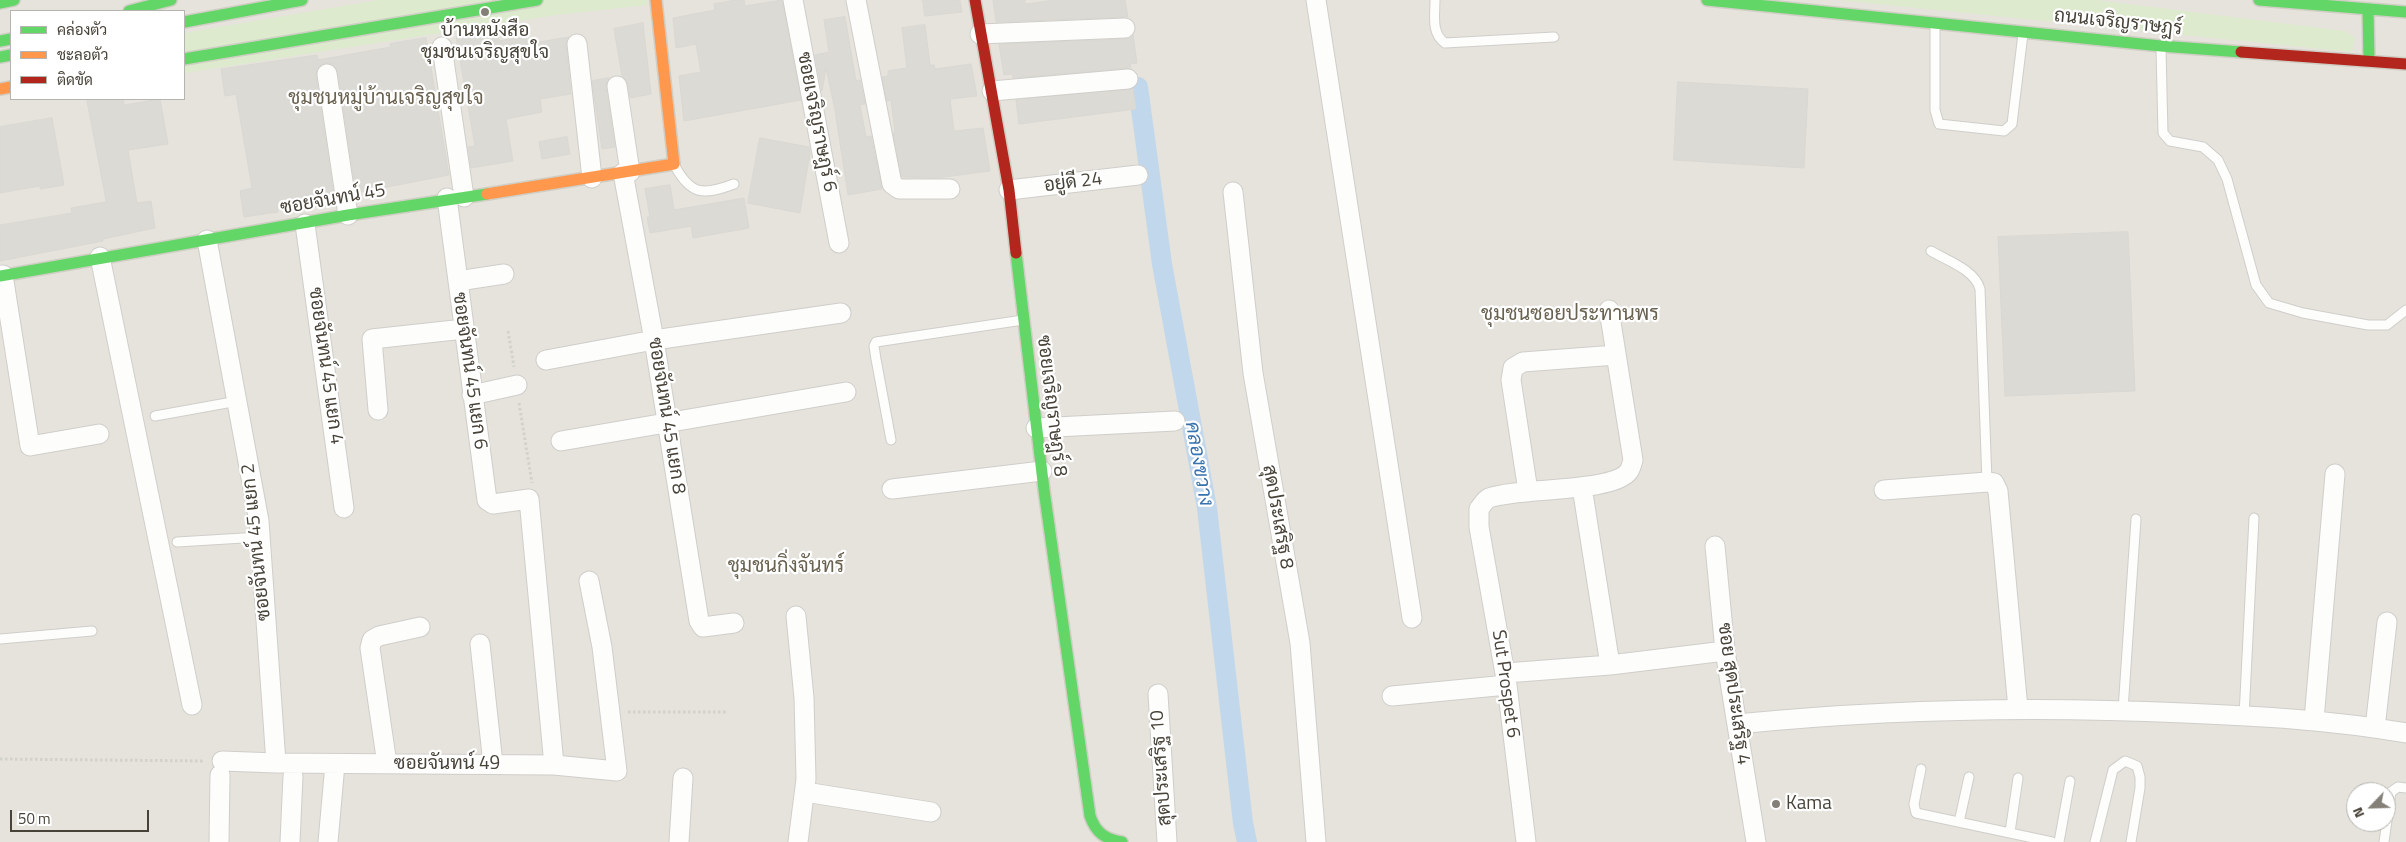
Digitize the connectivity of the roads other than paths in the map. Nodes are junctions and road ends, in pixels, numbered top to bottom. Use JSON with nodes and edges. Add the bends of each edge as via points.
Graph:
{"nodes":[{"id":1,"x":14,"y":0,"type":"edge"},
{"id":2,"x":27,"y":0,"type":"edge"},
{"id":3,"x":171,"y":0,"type":"edge"},
{"id":4,"x":302,"y":0,"type":"edge"},
{"id":5,"x":538,"y":0,"type":"edge"},
{"id":6,"x":656,"y":0,"type":"edge"},
{"id":7,"x":793,"y":0,"type":"edge"},
{"id":8,"x":856,"y":0,"type":"edge"},
{"id":9,"x":975,"y":0,"type":"edge"},
{"id":10,"x":1316,"y":0,"type":"edge"},
{"id":11,"x":1435,"y":0,"type":"edge"},
{"id":12,"x":1708,"y":0,"type":"edge"},
{"id":13,"x":2259,"y":0,"type":"edge"},
{"id":14,"x":0,"y":4,"type":"edge"},
{"id":15,"x":2368,"y":9,"type":"junction"},
{"id":16,"x":133,"y":10,"type":"edge"},
{"id":17,"x":2406,"y":12,"type":"edge"},
{"id":18,"x":185,"y":22,"type":"edge"},
{"id":19,"x":1935,"y":23,"type":"junction"},
{"id":20,"x":1125,"y":28,"type":"dead end"},
{"id":21,"x":2024,"y":32,"type":"junction"},
{"id":22,"x":980,"y":34,"type":"junction"},
{"id":23,"x":1554,"y":37,"type":"dead end"},
{"id":24,"x":577,"y":44,"type":"dead end"},
{"id":25,"x":2161,"y":46,"type":"junction"},
{"id":26,"x":442,"y":47,"type":"dead end"},
{"id":27,"x":185,"y":59,"type":"edge"},
{"id":28,"x":2369,"y":60,"type":"junction"},
{"id":29,"x":2406,"y":64,"type":"edge"},
{"id":30,"x":327,"y":74,"type":"dead end"},
{"id":31,"x":1128,"y":80,"type":"dead end"},
{"id":32,"x":616,"y":86,"type":"dead end"},
{"id":33,"x":992,"y":91,"type":"junction"},
{"id":34,"x":674,"y":164,"type":"junction"},
{"id":35,"x":626,"y":172,"type":"junction"},
{"id":36,"x":1138,"y":175,"type":"dead end"},
{"id":37,"x":592,"y":178,"type":"junction"},
{"id":38,"x":734,"y":184,"type":"dead end"},
{"id":39,"x":950,"y":189,"type":"dead end"},
{"id":40,"x":1009,"y":190,"type":"junction"},
{"id":41,"x":1233,"y":192,"type":"dead end"},
{"id":42,"x":456,"y":198,"type":"junction"},
{"id":43,"x":348,"y":215,"type":"junction"},
{"id":44,"x":305,"y":224,"type":"junction"},
{"id":45,"x":207,"y":240,"type":"junction"},
{"id":46,"x":839,"y":243,"type":"dead end"},
{"id":47,"x":1932,"y":251,"type":"dead end"},
{"id":48,"x":100,"y":257,"type":"junction"},
{"id":49,"x":504,"y":274,"type":"dead end"},
{"id":50,"x":2,"y":276,"type":"edge"},
{"id":51,"x":458,"y":281,"type":"junction"},
{"id":52,"x":1609,"y":310,"type":"dead end"},
{"id":53,"x":2406,"y":310,"type":"edge"},
{"id":54,"x":841,"y":312,"type":"dead end"},
{"id":55,"x":1023,"y":320,"type":"junction"},
{"id":56,"x":464,"y":329,"type":"junction"},
{"id":57,"x":654,"y":340,"type":"junction"},
{"id":58,"x":1616,"y":355,"type":"junction"},
{"id":59,"x":546,"y":360,"type":"dead end"},
{"id":60,"x":516,"y":385,"type":"road end"},
{"id":61,"x":846,"y":392,"type":"dead end"},
{"id":62,"x":472,"y":394,"type":"junction"},
{"id":63,"x":238,"y":401,"type":"junction"},
{"id":64,"x":378,"y":410,"type":"dead end"},
{"id":65,"x":155,"y":416,"type":"dead end"},
{"id":66,"x":1175,"y":421,"type":"dead end"},
{"id":67,"x":666,"y":423,"type":"junction"},
{"id":68,"x":1036,"y":428,"type":"junction"},
{"id":69,"x":99,"y":434,"type":"dead end"},
{"id":70,"x":891,"y":440,"type":"dead end"},
{"id":71,"x":561,"y":441,"type":"dead end"},
{"id":72,"x":1042,"y":471,"type":"junction"},
{"id":73,"x":2335,"y":474,"type":"dead end"},
{"id":74,"x":1987,"y":482,"type":"junction"},
{"id":75,"x":1582,"y":487,"type":"junction"},
{"id":76,"x":892,"y":489,"type":"dead end"},
{"id":77,"x":1884,"y":490,"type":"dead end"},
{"id":78,"x":1528,"y":491,"type":"junction"},
{"id":79,"x":344,"y":508,"type":"dead end"},
{"id":80,"x":2254,"y":518,"type":"dead end"},
{"id":81,"x":2136,"y":519,"type":"dead end"},
{"id":82,"x":260,"y":537,"type":"junction"},
{"id":83,"x":176,"y":542,"type":"dead end"},
{"id":84,"x":1715,"y":546,"type":"dead end"},
{"id":85,"x":589,"y":581,"type":"dead end"},
{"id":86,"x":796,"y":616,"type":"dead end"},
{"id":87,"x":1412,"y":618,"type":"dead end"},
{"id":88,"x":2387,"y":622,"type":"dead end"},
{"id":89,"x":734,"y":623,"type":"dead end"},
{"id":90,"x":420,"y":627,"type":"dead end"},
{"id":91,"x":92,"y":631,"type":"dead end"},
{"id":92,"x":0,"y":638,"type":"edge"},
{"id":93,"x":480,"y":644,"type":"dead end"},
{"id":94,"x":1725,"y":651,"type":"junction"},
{"id":95,"x":1610,"y":665,"type":"junction"},
{"id":96,"x":1506,"y":679,"type":"junction"},
{"id":97,"x":1158,"y":694,"type":"dead end"},
{"id":98,"x":1392,"y":696,"type":"dead end"},
{"id":99,"x":192,"y":705,"type":"dead end"},
{"id":100,"x":2018,"y":709,"type":"junction"},
{"id":101,"x":2123,"y":710,"type":"junction"},
{"id":102,"x":2244,"y":716,"type":"junction"},
{"id":103,"x":2314,"y":720,"type":"junction"},
{"id":104,"x":1737,"y":724,"type":"junction"},
{"id":105,"x":2374,"y":728,"type":"junction"},
{"id":106,"x":2406,"y":733,"type":"edge"},
{"id":107,"x":276,"y":763,"type":"junction"},
{"id":108,"x":335,"y":764,"type":"junction"},
{"id":109,"x":387,"y":764,"type":"junction"},
{"id":110,"x":493,"y":764,"type":"junction"},
{"id":111,"x":554,"y":765,"type":"junction"},
{"id":112,"x":1921,"y":769,"type":"dead end"},
{"id":113,"x":294,"y":776,"type":"dead end"},
{"id":114,"x":1969,"y":777,"type":"dead end"},
{"id":115,"x":683,"y":778,"type":"dead end"},
{"id":116,"x":2018,"y":778,"type":"dead end"},
{"id":117,"x":2070,"y":781,"type":"dead end"},
{"id":118,"x":2406,"y":788,"type":"edge"},
{"id":119,"x":805,"y":792,"type":"junction"},
{"id":120,"x":931,"y":812,"type":"dead end"},
{"id":121,"x":1959,"y":822,"type":"junction"},
{"id":122,"x":2010,"y":832,"type":"junction"},
{"id":123,"x":218,"y":842,"type":"edge"},
{"id":124,"x":290,"y":842,"type":"edge"},
{"id":125,"x":328,"y":842,"type":"edge"},
{"id":126,"x":680,"y":842,"type":"edge"},
{"id":127,"x":798,"y":842,"type":"edge"},
{"id":128,"x":1122,"y":842,"type":"edge"},
{"id":129,"x":1167,"y":842,"type":"edge"},
{"id":130,"x":1316,"y":842,"type":"edge"},
{"id":131,"x":1526,"y":842,"type":"edge"},
{"id":132,"x":1756,"y":842,"type":"edge"},
{"id":133,"x":2052,"y":842,"type":"edge"},
{"id":134,"x":2059,"y":842,"type":"edge"},
{"id":135,"x":2095,"y":842,"type":"edge"},
{"id":136,"x":2131,"y":842,"type":"edge"},
{"id":137,"x":2384,"y":842,"type":"edge"}],
"edges":[{"from":1,"to":14,"type":"main road"},
{"from":2,"to":14,"type":"main road"},
{"from":3,"to":16,"type":"main road"},
{"from":4,"to":18,"type":"main road"},
{"from":5,"to":27,"type":"main road"},
{"from":6,"to":34,"type":"main road"},
{"from":7,"to":46,"type":"street","name":"ซอยเจริญราษฎร์ 6"},
{"from":8,"to":39,"type":"street","via":[[892,184],[899,188]]},
{"from":9,"to":22,"type":"main road","name":"ซอยเจริญราษฎร์ 8"},
{"from":10,"to":87,"type":"street"},
{"from":11,"to":23,"type":"lane","via":[[1434,28],[1437,37],[1446,43]]},
{"from":12,"to":19,"type":"main road","name":"ถนนเจริญราษฎร์"},
{"from":13,"to":15,"type":"main road"},
{"from":15,"to":17,"type":"main road"},
{"from":15,"to":28,"type":"main road"},
{"from":19,"to":21,"type":"main road","name":"ถนนเจริญราษฎร์"},
{"from":19,"to":21,"type":"lane","via":[[1935,110],[1939,124],[2004,131],[2012,124]]},
{"from":20,"to":22,"type":"street"},
{"from":21,"to":25,"type":"main road","name":"ถนนเจริญราษฎร์"},
{"from":22,"to":33,"type":"main road","name":"ซอยเจริญราษฎร์ 8"},
{"from":24,"to":37,"type":"street"},
{"from":25,"to":28,"type":"main road","name":"ถนนเจริญราษฎร์"},
{"from":25,"to":53,"type":"lane","via":[[2163,133],[2170,142],[2203,147],[2218,160],[2227,179],[2256,286],[2269,302],[2303,313],[2368,325],[2387,325]]},
{"from":26,"to":42,"type":"street","name":"ซอยจันทน์ 45 แยก 6"},
{"from":28,"to":29,"type":"main road","name":"ถนนเจริญราษฎร์"},
{"from":30,"to":43,"type":"street"},
{"from":31,"to":33,"type":"street"},
{"from":32,"to":35,"type":"street","name":"ซอยจันทน์ 45 แยก 8"},
{"from":33,"to":40,"type":"main road","name":"ซอยเจริญราษฎร์ 8"},
{"from":34,"to":35,"type":"main road","name":"ซอยจันทน์ 45"},
{"from":34,"to":38,"type":"lane","via":[[684,182],[695,190],[714,191]]},
{"from":35,"to":37,"type":"main road","name":"ซอยจันทน์ 45"},
{"from":35,"to":57,"type":"street","name":"ซอยจันทน์ 45 แยก 8"},
{"from":36,"to":40,"type":"street","name":"อยู่ดี 24"},
{"from":37,"to":42,"type":"main road","name":"ซอยจันทน์ 45"},
{"from":40,"to":55,"type":"main road","name":"ซอยเจริญราษฎร์ 8"},
{"from":41,"to":130,"type":"street","name":"สุดประเสริฐ 8","via":[[1253,372],[1300,643]]},
{"from":42,"to":43,"type":"main road","name":"ซอยจันทน์ 45"},
{"from":42,"to":51,"type":"street","name":"ซอยจันทน์ 45 แยก 6"},
{"from":43,"to":44,"type":"main road","name":"ซอยจันทน์ 45"},
{"from":44,"to":45,"type":"main road","name":"ซอยจันทน์ 45"},
{"from":44,"to":79,"type":"street","name":"ซอยจันทน์ 45 แยก 4"},
{"from":45,"to":48,"type":"main road","name":"ซอยจันทน์ 45"},
{"from":45,"to":63,"type":"street","name":"ซอยจันทน์ 45 แยก 2"},
{"from":47,"to":74,"type":"lane","via":[[1971,275],[1978,281],[1980,289]]},
{"from":48,"to":50,"type":"main road","name":"ซอยจันทน์ 45"},
{"from":48,"to":99,"type":"street"},
{"from":49,"to":51,"type":"street"},
{"from":50,"to":69,"type":"street","via":[[30,446]]},
{"from":51,"to":56,"type":"street","name":"ซอยจันทน์ 45 แยก 6"},
{"from":52,"to":58,"type":"street"},
{"from":54,"to":57,"type":"street"},
{"from":55,"to":68,"type":"main road","name":"ซอยเจริญราษฎร์ 8"},
{"from":55,"to":70,"type":"lane","via":[[876,342],[874,346]]},
{"from":56,"to":62,"type":"street","name":"ซอยจันทน์ 45 แยก 6"},
{"from":56,"to":64,"type":"street","via":[[372,339]]},
{"from":57,"to":59,"type":"street"},
{"from":57,"to":67,"type":"street","name":"ซอยจันทน์ 45 แยก 8"},
{"from":58,"to":75,"type":"street","via":[[1634,460],[1630,470],[1620,478]]},
{"from":58,"to":78,"type":"street","via":[[1524,362],[1514,368],[1511,380]]},
{"from":60,"to":62,"type":"street"},
{"from":61,"to":67,"type":"street"},
{"from":62,"to":111,"type":"street","name":"ซอยจันทน์ 45 แยก 6","via":[[488,500],[493,504],[529,499]]},
{"from":63,"to":65,"type":"lane"},
{"from":63,"to":82,"type":"street","name":"ซอยจันทน์ 45 แยก 2"},
{"from":66,"to":68,"type":"street"},
{"from":67,"to":71,"type":"street"},
{"from":67,"to":89,"type":"street","name":"ซอยจันทน์ 45 แยก 8","via":[[699,621],[703,627]]},
{"from":68,"to":72,"type":"main road","name":"ซอยเจริญราษฎร์ 8"},
{"from":72,"to":76,"type":"street"},
{"from":72,"to":128,"type":"main road","name":"ซอยเจริญราษฎร์ 8","via":[[1090,816],[1102,838]]},
{"from":73,"to":103,"type":"street"},
{"from":74,"to":77,"type":"street"},
{"from":74,"to":100,"type":"street","via":[[1994,483],[1998,491]]},
{"from":75,"to":78,"type":"street"},
{"from":75,"to":95,"type":"street"},
{"from":78,"to":96,"type":"street","name":"Sut Prospet 6","via":[[1488,498],[1479,509],[1479,527]]},
{"from":80,"to":102,"type":"lane"},
{"from":81,"to":101,"type":"lane"},
{"from":82,"to":83,"type":"lane"},
{"from":82,"to":107,"type":"street","name":"ซอยจันทน์ 45 แยก 2"},
{"from":84,"to":94,"type":"street","name":"ซอย สุดประเสริฐ 4"},
{"from":85,"to":111,"type":"street","name":"ซอยจันทน์ 49","via":[[602,647],[617,771]]},
{"from":86,"to":119,"type":"street","via":[[804,698]]},
{"from":88,"to":105,"type":"street"},
{"from":90,"to":109,"type":"street","via":[[379,636],[372,640],[370,648]]},
{"from":91,"to":92,"type":"lane"},
{"from":93,"to":110,"type":"street"},
{"from":94,"to":95,"type":"street"},
{"from":94,"to":104,"type":"street","name":"ซอย สุดประเสริฐ 4"},
{"from":95,"to":96,"type":"street"},
{"from":96,"to":98,"type":"street"},
{"from":96,"to":131,"type":"street","name":"Sut Prospet 6"},
{"from":97,"to":129,"type":"street","name":"สุดประเสริฐ 10"},
{"from":100,"to":101,"type":"street"},
{"from":100,"to":104,"type":"street","via":[[1834,714]]},
{"from":101,"to":102,"type":"street"},
{"from":102,"to":103,"type":"street"},
{"from":103,"to":105,"type":"street"},
{"from":104,"to":132,"type":"street","name":"ซอย สุดประเสริฐ 4"},
{"from":105,"to":106,"type":"street"},
{"from":107,"to":108,"type":"street","name":"ซอยจันทน์ 49"},
{"from":107,"to":123,"type":"street","via":[[221,768]]},
{"from":108,"to":109,"type":"street","name":"ซอยจันทน์ 49"},
{"from":108,"to":125,"type":"street"},
{"from":109,"to":110,"type":"street","name":"ซอยจันทน์ 49"},
{"from":110,"to":111,"type":"street","name":"ซอยจันทน์ 49"},
{"from":112,"to":121,"type":"lane","via":[[1914,804],[1916,813]]},
{"from":113,"to":124,"type":"street"},
{"from":114,"to":121,"type":"lane"},
{"from":115,"to":126,"type":"street"},
{"from":116,"to":122,"type":"lane"},
{"from":117,"to":134,"type":"lane"},
{"from":118,"to":137,"type":"lane","via":[[2398,787],[2391,792]]},
{"from":119,"to":120,"type":"street"},
{"from":119,"to":127,"type":"street"},
{"from":121,"to":122,"type":"lane"},
{"from":122,"to":133,"type":"lane"},
{"from":135,"to":136,"type":"lane","via":[[2113,770],[2125,761],[2137,766],[2140,777]]}]}
